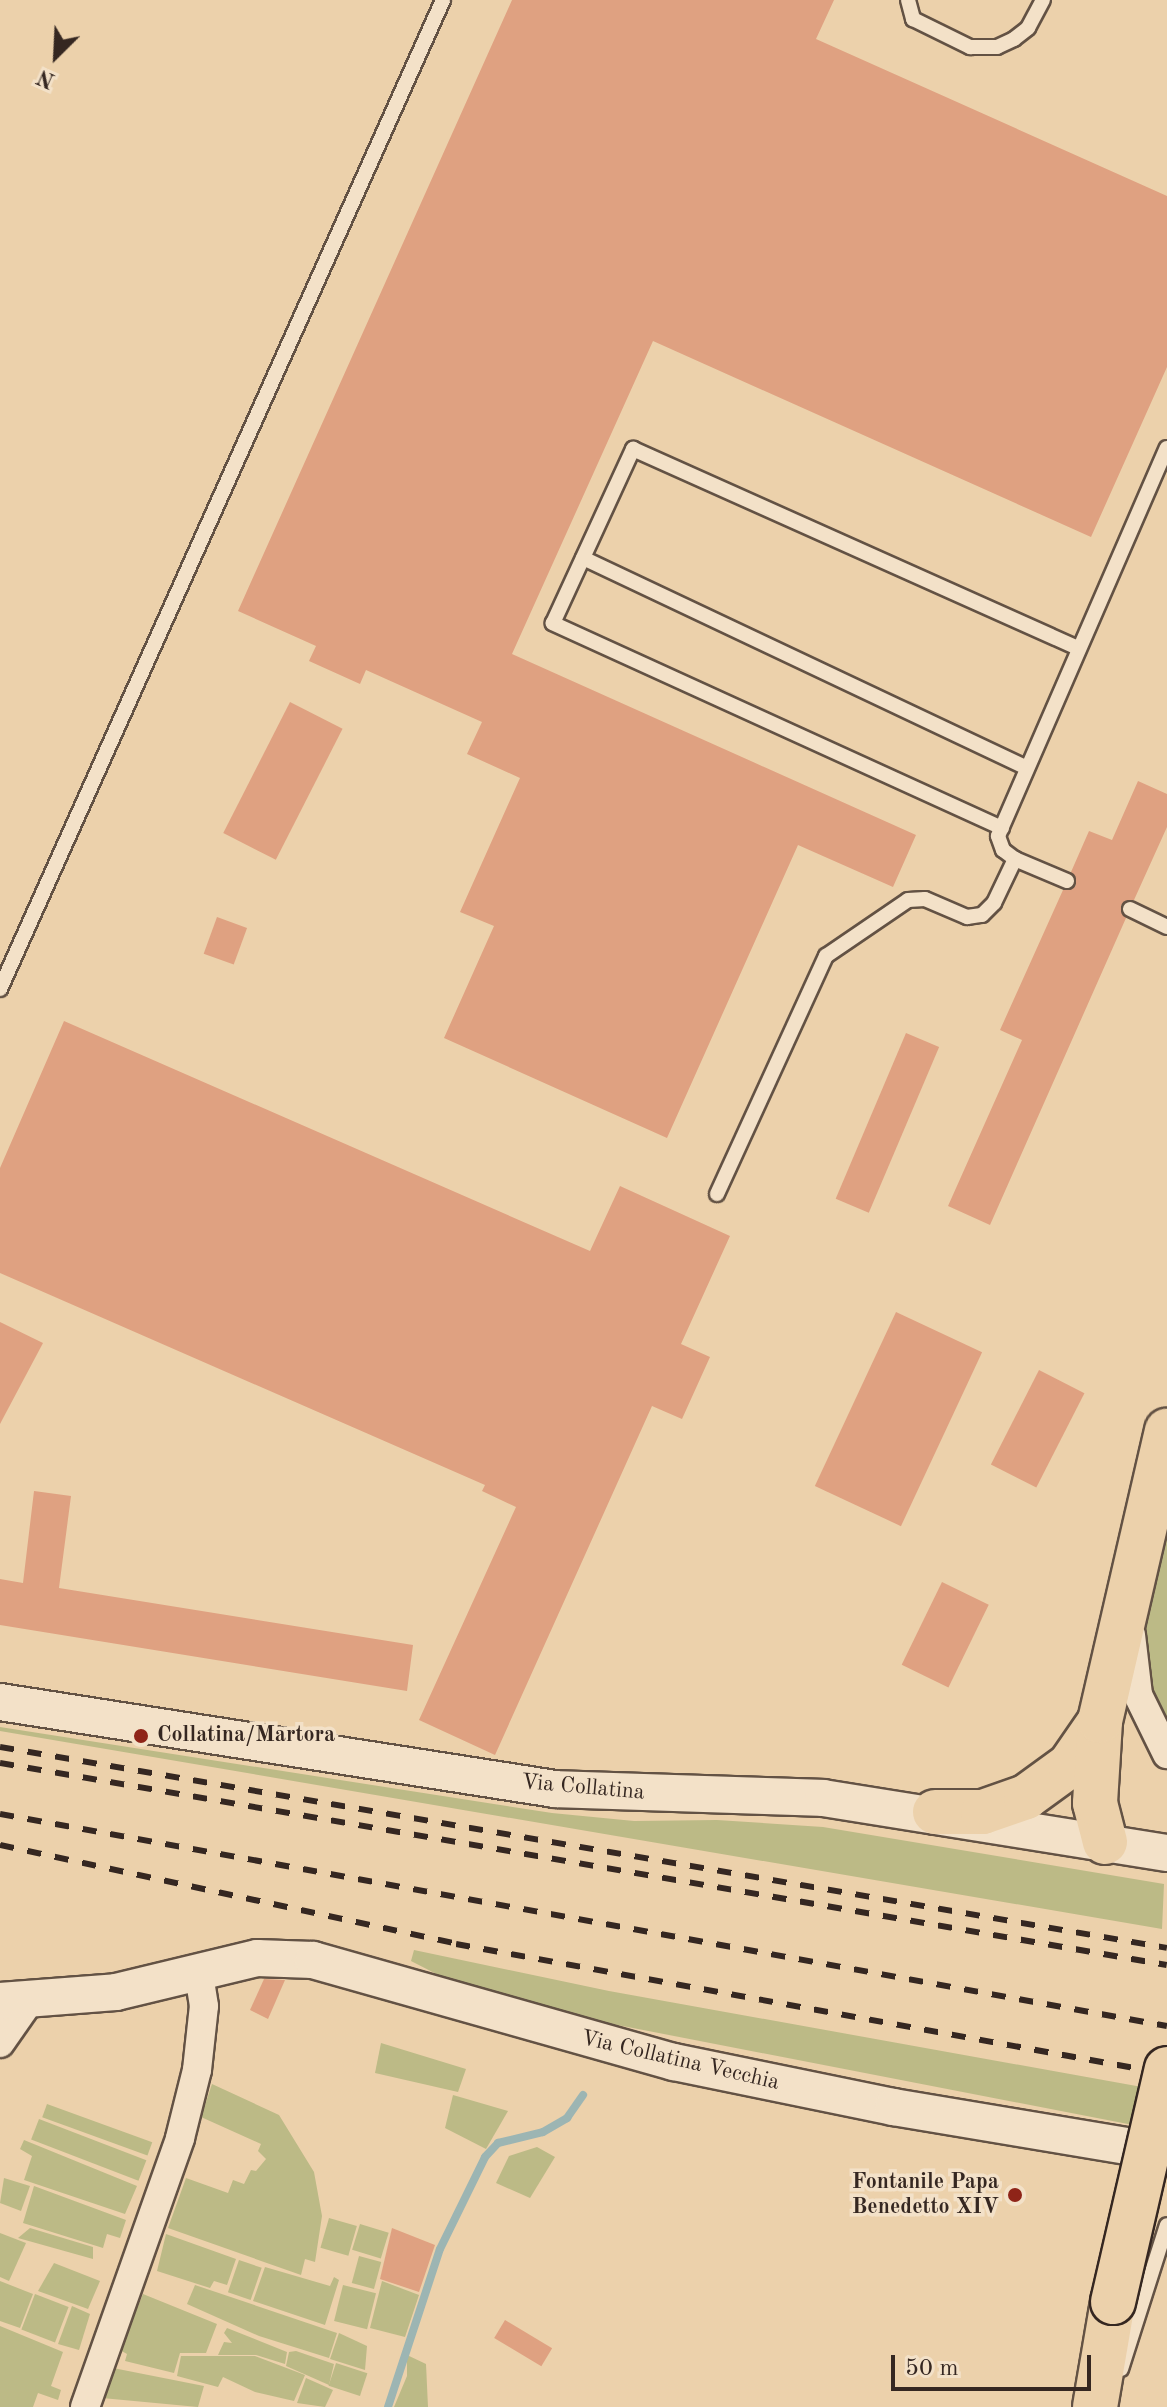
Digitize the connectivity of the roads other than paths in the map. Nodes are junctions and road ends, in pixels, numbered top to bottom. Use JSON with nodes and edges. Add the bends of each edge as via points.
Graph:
{"nodes":[{"id":1,"x":443,"y":0,"type":"edge"},
{"id":2,"x":908,"y":0,"type":"edge"},
{"id":3,"x":1043,"y":0,"type":"edge"},
{"id":4,"x":1167,"y":448,"type":"edge"},
{"id":5,"x":583,"y":558,"type":"junction"},
{"id":6,"x":1078,"y":648,"type":"junction"},
{"id":7,"x":1027,"y":768,"type":"junction"},
{"id":8,"x":1002,"y":828,"type":"junction"},
{"id":9,"x":1015,"y":859,"type":"junction"},
{"id":10,"x":1067,"y":881,"type":"dead end"},
{"id":11,"x":1130,"y":909,"type":"dead end"},
{"id":12,"x":1167,"y":927,"type":"edge"},
{"id":13,"x":0,"y":989,"type":"edge"},
{"id":14,"x":717,"y":1194,"type":"dead end"},
{"id":15,"x":1167,"y":1431,"type":"edge"},
{"id":16,"x":1128,"y":1598,"type":"junction"},
{"id":17,"x":0,"y":1702,"type":"edge"},
{"id":18,"x":1100,"y":1721,"type":"junction"},
{"id":19,"x":1167,"y":1754,"type":"edge"},
{"id":20,"x":935,"y":1812,"type":"junction"},
{"id":21,"x":1105,"y":1842,"type":"junction"},
{"id":22,"x":1167,"y":1853,"type":"edge"},
{"id":23,"x":199,"y":1973,"type":"junction"},
{"id":24,"x":15,"y":2001,"type":"edge"},
{"id":25,"x":0,"y":2043,"type":"edge"},
{"id":26,"x":1167,"y":2069,"type":"edge"},
{"id":27,"x":1167,"y":2153,"type":"edge"},
{"id":28,"x":1167,"y":2225,"type":"edge"},
{"id":29,"x":1127,"y":2305,"type":"junction"},
{"id":30,"x":85,"y":2407,"type":"edge"},
{"id":31,"x":1095,"y":2407,"type":"edge"},
{"id":32,"x":1108,"y":2407,"type":"edge"}],
"edges":[{"from":1,"to":13,"type":"lane"},
{"from":2,"to":3,"type":"lane","via":[[913,19],[970,47],[997,47],[1014,39],[1028,28]]},
{"from":4,"to":6,"type":"lane"},
{"from":5,"to":6,"type":"lane","via":[[633,449]]},
{"from":5,"to":7,"type":"lane"},
{"from":5,"to":8,"type":"lane","via":[[553,623]]},
{"from":6,"to":7,"type":"lane"},
{"from":7,"to":8,"type":"lane"},
{"from":8,"to":9,"type":"lane","via":[[999,843]]},
{"from":9,"to":10,"type":"lane"},
{"from":9,"to":14,"type":"lane","via":[[982,915],[967,917],[925,899],[908,900],[826,956]]},
{"from":11,"to":12,"type":"lane"},
{"from":15,"to":16,"type":"main road"},
{"from":16,"to":18,"type":"main road"},
{"from":16,"to":19,"type":"street","via":[[1138,1695]]},
{"from":17,"to":20,"type":"street","name":"Via Collatina","via":[[555,1789],[762,1794]]},
{"from":18,"to":20,"type":"main road","via":[[1070,1765],[1026,1797],[983,1812]]},
{"from":18,"to":21,"type":"main road","via":[[1095,1803]]},
{"from":20,"to":21,"type":"street","name":"Via Collatina"},
{"from":21,"to":22,"type":"street","name":"Via Collatina"},
{"from":23,"to":24,"type":"street","name":"Via Collatina Vecchia","via":[[116,1992]]},
{"from":23,"to":27,"type":"street","name":"Via Collatina Vecchia","via":[[269,1957],[333,1963],[686,2065],[920,2112]]},
{"from":23,"to":30,"type":"street","via":[[204,2006],[197,2070],[183,2127]]},
{"from":24,"to":25,"type":"street"},
{"from":26,"to":29,"type":"main road","bridge":true},
{"from":28,"to":29,"type":"lane"},
{"from":29,"to":31,"type":"main road"},
{"from":29,"to":32,"type":"lane"}]}
